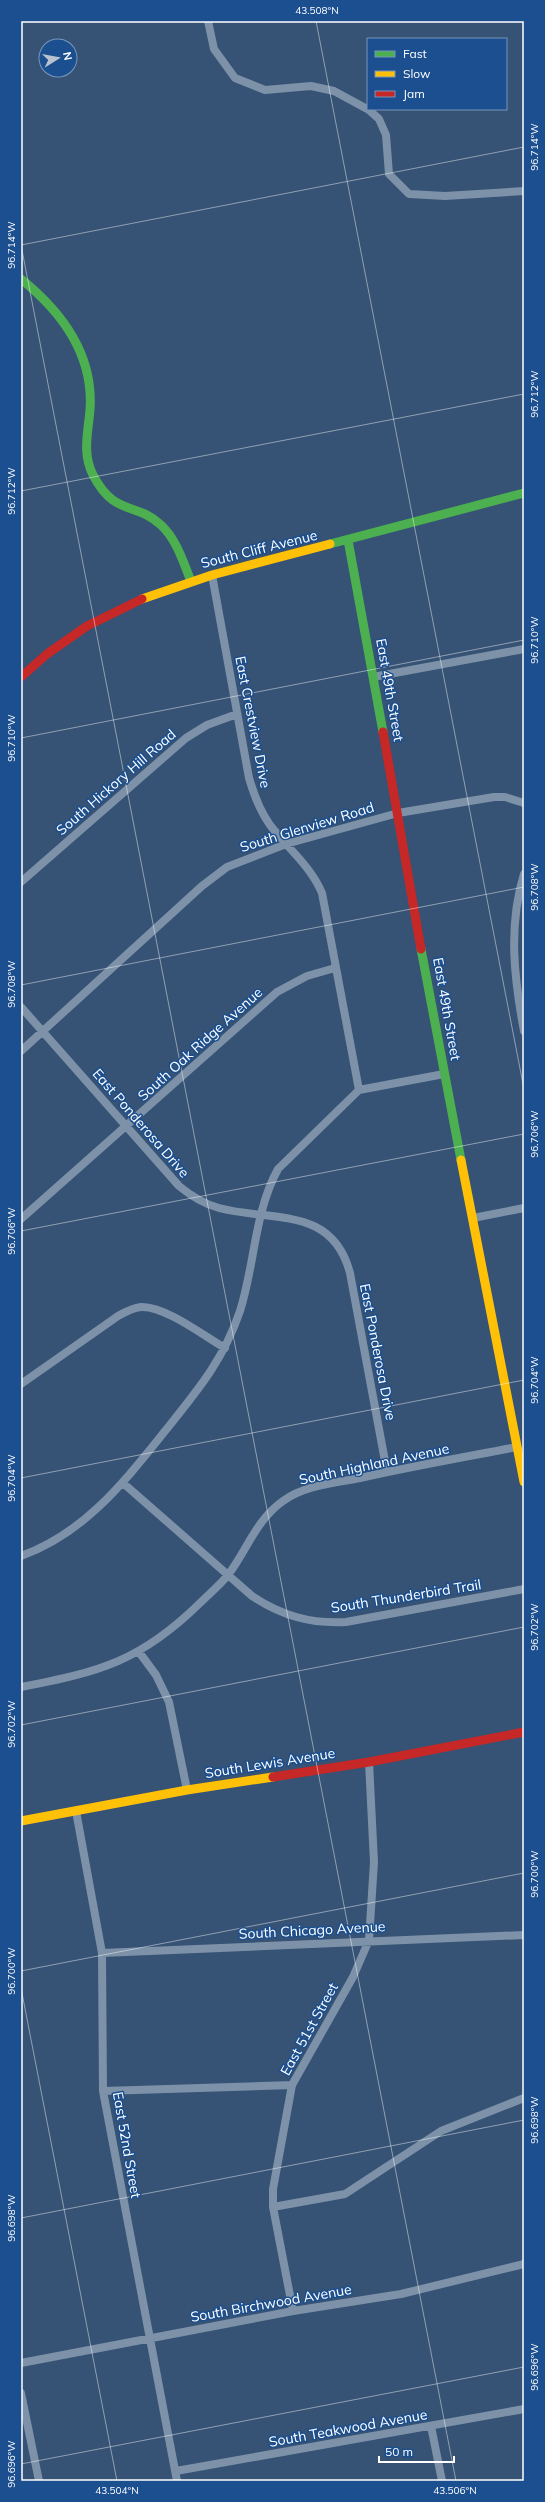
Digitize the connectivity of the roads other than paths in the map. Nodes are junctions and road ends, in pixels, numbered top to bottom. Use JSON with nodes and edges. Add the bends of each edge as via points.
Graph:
{"nodes":[{"id":1,"x":208,"y":21,"type":"edge"},
{"id":2,"x":367,"y":109,"type":"edge"},
{"id":3,"x":369,"y":110,"type":"edge"},
{"id":4,"x":524,"y":191,"type":"edge"},
{"id":5,"x":21,"y":279,"type":"edge"},
{"id":6,"x":524,"y":493,"type":"edge"},
{"id":7,"x":348,"y":540,"type":"junction"},
{"id":8,"x":212,"y":575,"type":"junction"},
{"id":9,"x":192,"y":581,"type":"junction"},
{"id":10,"x":524,"y":649,"type":"edge"},
{"id":11,"x":21,"y":677,"type":"edge"},
{"id":12,"x":373,"y":677,"type":"junction"},
{"id":13,"x":237,"y":714,"type":"junction"},
{"id":14,"x":524,"y":803,"type":"edge"},
{"id":15,"x":398,"y":813,"type":"junction"},
{"id":16,"x":286,"y":844,"type":"junction"},
{"id":17,"x":524,"y":874,"type":"edge"},
{"id":18,"x":21,"y":882,"type":"edge"},
{"id":19,"x":335,"y":968,"type":"junction"},
{"id":20,"x":21,"y":1007,"type":"edge"},
{"id":21,"x":524,"y":1030,"type":"edge"},
{"id":22,"x":43,"y":1031,"type":"junction"},
{"id":23,"x":21,"y":1051,"type":"edge"},
{"id":24,"x":444,"y":1074,"type":"junction"},
{"id":25,"x":359,"y":1090,"type":"junction"},
{"id":26,"x":128,"y":1127,"type":"junction"},
{"id":27,"x":524,"y":1208,"type":"edge"},
{"id":28,"x":261,"y":1214,"type":"junction"},
{"id":29,"x":473,"y":1218,"type":"junction"},
{"id":30,"x":21,"y":1220,"type":"edge"},
{"id":31,"x":225,"y":1348,"type":"junction"},
{"id":32,"x":21,"y":1384,"type":"edge"},
{"id":33,"x":518,"y":1447,"type":"junction"},
{"id":34,"x":387,"y":1472,"type":"junction"},
{"id":35,"x":524,"y":1482,"type":"edge"},
{"id":36,"x":123,"y":1483,"type":"junction"},
{"id":37,"x":21,"y":1556,"type":"edge"},
{"id":38,"x":227,"y":1576,"type":"junction"},
{"id":39,"x":524,"y":1589,"type":"edge"},
{"id":40,"x":139,"y":1652,"type":"junction"},
{"id":41,"x":21,"y":1687,"type":"edge"},
{"id":42,"x":524,"y":1732,"type":"edge"},
{"id":43,"x":369,"y":1762,"type":"junction"},
{"id":44,"x":187,"y":1790,"type":"junction"},
{"id":45,"x":76,"y":1811,"type":"junction"},
{"id":46,"x":21,"y":1821,"type":"edge"},
{"id":47,"x":524,"y":1935,"type":"edge"},
{"id":48,"x":369,"y":1940,"type":"junction"},
{"id":49,"x":102,"y":1953,"type":"junction"},
{"id":50,"x":292,"y":2085,"type":"junction"},
{"id":51,"x":103,"y":2091,"type":"junction"},
{"id":52,"x":524,"y":2098,"type":"edge"},
{"id":53,"x":274,"y":2207,"type":"junction"},
{"id":54,"x":524,"y":2264,"type":"edge"},
{"id":55,"x":293,"y":2311,"type":"junction"},
{"id":56,"x":149,"y":2339,"type":"junction"},
{"id":57,"x":21,"y":2362,"type":"edge"},
{"id":58,"x":21,"y":2393,"type":"edge"},
{"id":59,"x":524,"y":2409,"type":"edge"},
{"id":60,"x":432,"y":2426,"type":"junction"},
{"id":61,"x":176,"y":2471,"type":"junction"},
{"id":62,"x":39,"y":2481,"type":"edge"},
{"id":63,"x":177,"y":2481,"type":"edge"},
{"id":64,"x":442,"y":2481,"type":"edge"}],
"edges":[{"from":1,"to":2,"type":"street","via":[[214,50],[235,78],[265,90],[311,86],[334,91]]},
{"from":3,"to":4,"type":"street","via":[[379,119],[386,135],[389,174],[409,194],[445,196]]},
{"from":5,"to":9,"type":"street","via":[[48,302],[70,328],[89,370],[90,408],[85,438],[89,465],[99,483],[115,502],[161,525],[171,537]]},
{"from":6,"to":7,"type":"street","name":"South Cliff Avenue"},
{"from":7,"to":8,"type":"street","name":"South Cliff Avenue"},
{"from":7,"to":12,"type":"street","name":"East 49th Street"},
{"from":8,"to":9,"type":"street","name":"South Cliff Avenue"},
{"from":8,"to":13,"type":"street","name":"East Crestview Drive"},
{"from":9,"to":11,"type":"street","name":"South Cliff Avenue","via":[[137,600],[87,626],[47,654]]},
{"from":10,"to":12,"type":"street"},
{"from":12,"to":15,"type":"street","name":"East 49th Street"},
{"from":13,"to":16,"type":"street","name":"East Crestview Drive","via":[[249,778],[256,800],[268,822]]},
{"from":13,"to":18,"type":"street","name":"South Hickory Hill Road","via":[[207,725],[186,738]]},
{"from":14,"to":15,"type":"street","name":"South Glenview Road","via":[[505,797],[494,797]]},
{"from":15,"to":16,"type":"street","name":"South Glenview Road"},
{"from":15,"to":24,"type":"street","name":"East 49th Street"},
{"from":16,"to":19,"type":"street","name":"East Crestview Drive","via":[[310,869],[322,893]]},
{"from":16,"to":22,"type":"street","name":"South Glenview Road","via":[[240,861],[212,877]]},
{"from":17,"to":21,"type":"street","via":[[516,913],[514,957]]},
{"from":19,"to":25,"type":"street","name":"East Crestview Drive"},
{"from":19,"to":26,"type":"street","name":"South Oak Ridge Avenue","via":[[307,976],[277,992]]},
{"from":20,"to":22,"type":"street","name":"East Ponderosa Drive"},
{"from":22,"to":23,"type":"street","name":"South Glenview Road"},
{"from":22,"to":26,"type":"street","name":"East Ponderosa Drive"},
{"from":24,"to":25,"type":"street"},
{"from":24,"to":29,"type":"street","name":"East 49th Street"},
{"from":25,"to":28,"type":"street","via":[[278,1169],[270,1183]]},
{"from":26,"to":28,"type":"street","name":"East Ponderosa Drive","via":[[179,1186],[189,1194],[218,1208]]},
{"from":26,"to":30,"type":"street","name":"South Oak Ridge Avenue"},
{"from":27,"to":29,"type":"street"},
{"from":28,"to":31,"type":"street","via":[[249,1278]]},
{"from":28,"to":34,"type":"street","name":"East Ponderosa Drive","via":[[297,1219],[314,1225],[326,1233],[341,1251],[350,1273]]},
{"from":29,"to":33,"type":"street","name":"East 49th Street"},
{"from":31,"to":32,"type":"street","via":[[155,1308],[141,1307],[118,1316]]},
{"from":31,"to":36,"type":"street","via":[[196,1394]]},
{"from":33,"to":34,"type":"street","name":"South Highland Avenue"},
{"from":33,"to":35,"type":"street","name":"East 49th Street"},
{"from":34,"to":38,"type":"street","name":"South Highland Avenue","via":[[310,1488],[284,1500],[258,1525]]},
{"from":36,"to":37,"type":"street","via":[[98,1509],[70,1532]]},
{"from":36,"to":38,"type":"street","name":"South Thunderbird Trail"},
{"from":38,"to":39,"type":"street","name":"South Thunderbird Trail","via":[[252,1596],[282,1613],[300,1619],[330,1623]]},
{"from":38,"to":40,"type":"street","name":"South Highland Avenue","via":[[183,1619]]},
{"from":40,"to":41,"type":"street","name":"South Highland Avenue","via":[[83,1675]]},
{"from":40,"to":44,"type":"street","via":[[156,1675],[169,1702]]},
{"from":42,"to":43,"type":"street","name":"South Lewis Avenue"},
{"from":43,"to":44,"type":"street","name":"South Lewis Avenue"},
{"from":43,"to":48,"type":"street","name":"East 51st Street","via":[[374,1862]]},
{"from":44,"to":45,"type":"street","name":"South Lewis Avenue"},
{"from":45,"to":46,"type":"street","name":"South Lewis Avenue"},
{"from":45,"to":49,"type":"street","name":"East 52nd Street"},
{"from":47,"to":48,"type":"street","name":"South Chicago Avenue"},
{"from":48,"to":49,"type":"street","name":"South Chicago Avenue"},
{"from":48,"to":50,"type":"street","name":"East 51st Street","via":[[353,1977]]},
{"from":49,"to":51,"type":"street","name":"East 52nd Street"},
{"from":50,"to":51,"type":"street"},
{"from":50,"to":53,"type":"street","name":"East 51st Street","via":[[273,2189]]},
{"from":51,"to":56,"type":"street","name":"East 52nd Street"},
{"from":52,"to":53,"type":"street","via":[[441,2131],[346,2194]]},
{"from":53,"to":55,"type":"street","name":"East 51st Street"},
{"from":54,"to":55,"type":"street","name":"South Birchwood Avenue","via":[[402,2294]]},
{"from":55,"to":56,"type":"street","name":"South Birchwood Avenue"},
{"from":56,"to":57,"type":"street","name":"South Birchwood Avenue"},
{"from":56,"to":61,"type":"street","name":"East 52nd Street"},
{"from":58,"to":62,"type":"street"},
{"from":59,"to":60,"type":"street","name":"South Teakwood Avenue"},
{"from":60,"to":61,"type":"street","name":"South Teakwood Avenue"},
{"from":60,"to":64,"type":"street"},
{"from":61,"to":63,"type":"street","name":"East 52nd Street"}]}
